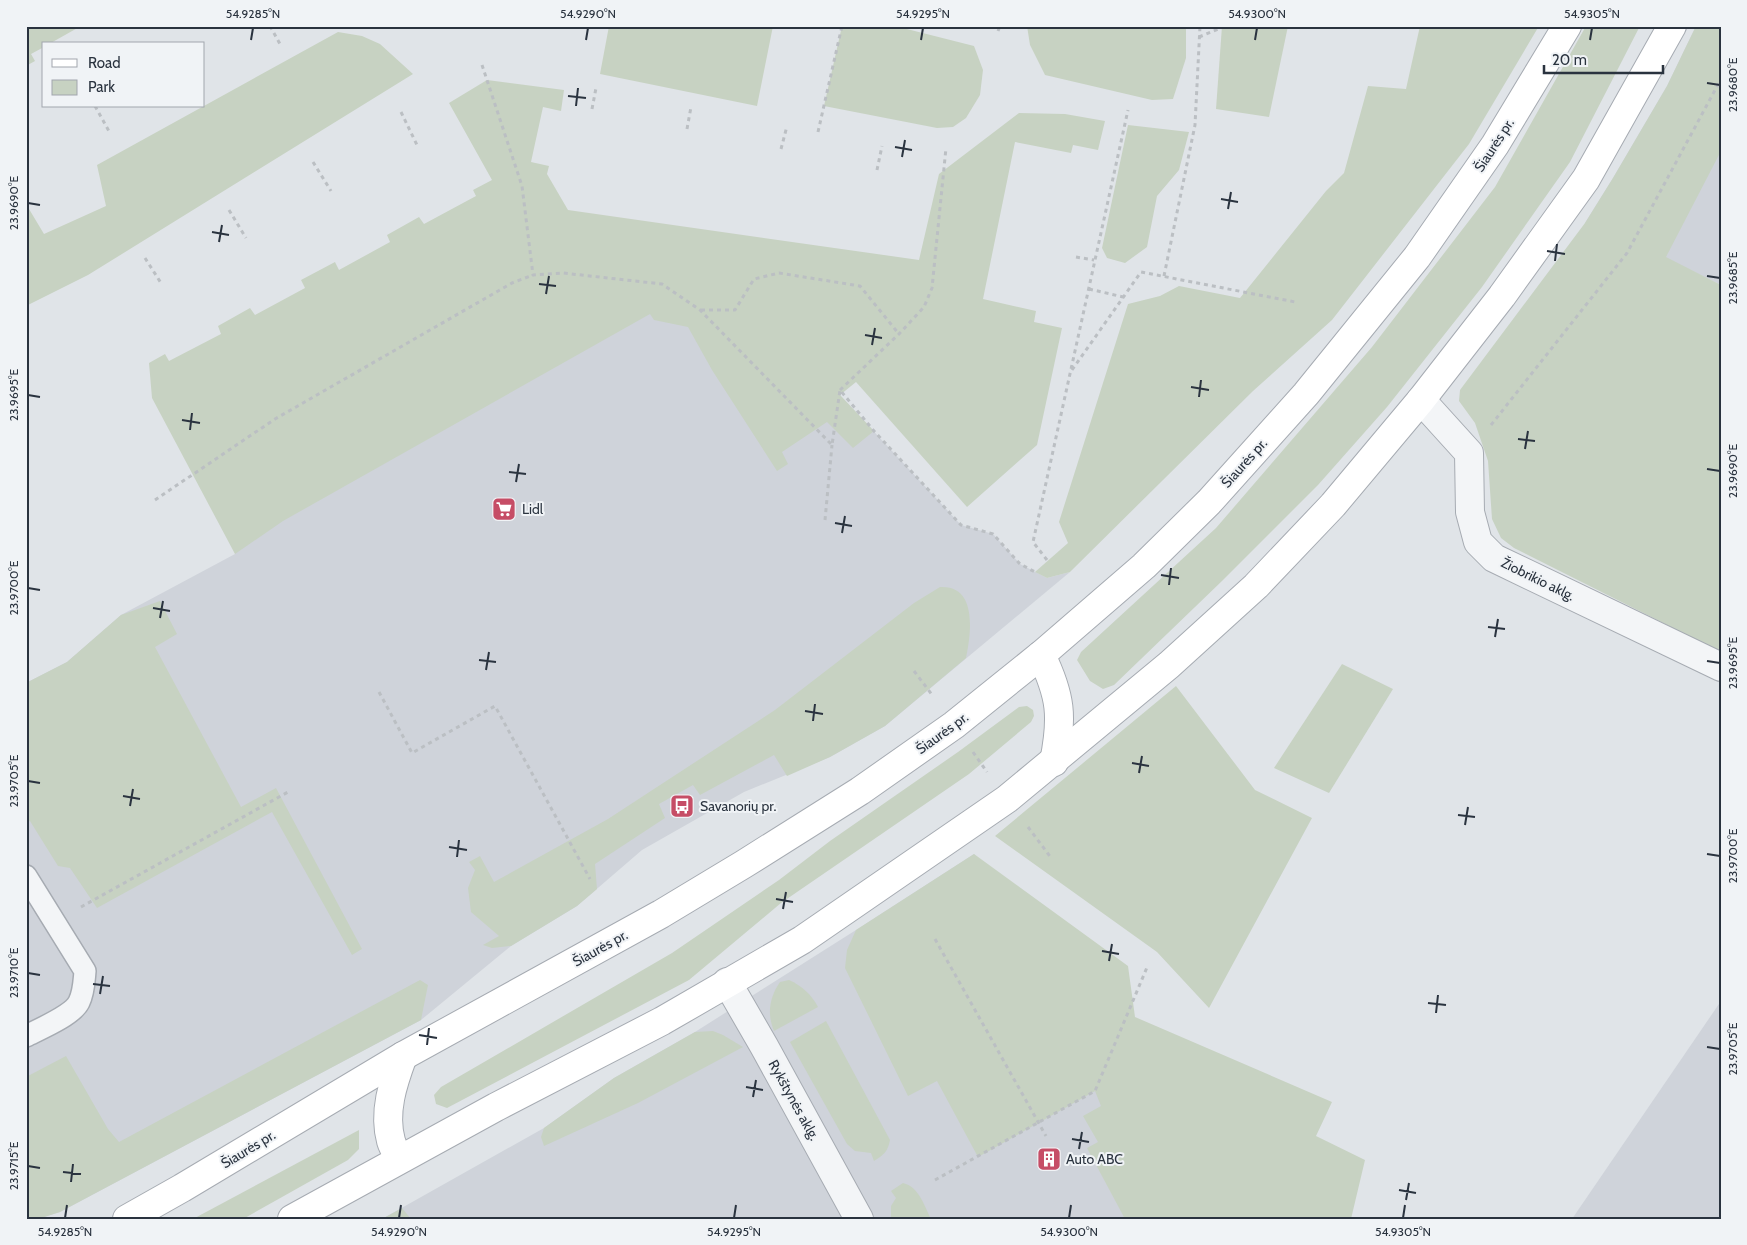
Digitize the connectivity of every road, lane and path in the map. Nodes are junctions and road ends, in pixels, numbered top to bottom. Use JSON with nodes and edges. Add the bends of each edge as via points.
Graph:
{"nodes":[{"id":1,"x":270,"y":26,"type":"edge"},
{"id":2,"x":842,"y":26,"type":"edge"},
{"id":3,"x":1200,"y":26,"type":"edge"},
{"id":4,"x":1226,"y":26,"type":"edge"},
{"id":5,"x":1567,"y":26,"type":"edge"},
{"id":6,"x":1672,"y":26,"type":"edge"},
{"id":7,"x":1199,"y":37,"type":"junction"},
{"id":8,"x":280,"y":44,"type":"dead end"},
{"id":9,"x":482,"y":66,"type":"dead end"},
{"id":10,"x":1721,"y":79,"type":"edge"},
{"id":11,"x":596,"y":88,"type":"dead end"},
{"id":12,"x":691,"y":107,"type":"dead end"},
{"id":13,"x":96,"y":108,"type":"edge"},
{"id":14,"x":592,"y":109,"type":"dead end"},
{"id":15,"x":1128,"y":110,"type":"dead end"},
{"id":16,"x":401,"y":112,"type":"dead end"},
{"id":17,"x":786,"y":126,"type":"dead end"},
{"id":18,"x":687,"y":129,"type":"dead end"},
{"id":19,"x":818,"y":132,"type":"dead end"},
{"id":20,"x":110,"y":133,"type":"dead end"},
{"id":21,"x":418,"y":145,"type":"dead end"},
{"id":22,"x":882,"y":146,"type":"dead end"},
{"id":23,"x":946,"y":148,"type":"dead end"},
{"id":24,"x":782,"y":149,"type":"dead end"},
{"id":25,"x":313,"y":162,"type":"dead end"},
{"id":26,"x":877,"y":170,"type":"dead end"},
{"id":27,"x":331,"y":192,"type":"dead end"},
{"id":28,"x":229,"y":210,"type":"dead end"},
{"id":29,"x":246,"y":238,"type":"dead end"},
{"id":30,"x":1076,"y":257,"type":"dead end"},
{"id":31,"x":145,"y":258,"type":"dead end"},
{"id":32,"x":1094,"y":260,"type":"junction"},
{"id":33,"x":533,"y":275,"type":"junction"},
{"id":34,"x":1164,"y":276,"type":"junction"},
{"id":35,"x":161,"y":283,"type":"dead end"},
{"id":36,"x":1088,"y":289,"type":"junction"},
{"id":37,"x":1123,"y":296,"type":"junction"},
{"id":38,"x":1295,"y":302,"type":"dead end"},
{"id":39,"x":700,"y":310,"type":"junction"},
{"id":40,"x":899,"y":334,"type":"junction"},
{"id":41,"x":1070,"y":373,"type":"junction"},
{"id":42,"x":840,"y":390,"type":"junction"},
{"id":43,"x":1421,"y":400,"type":"junction"},
{"id":44,"x":832,"y":445,"type":"junction"},
{"id":45,"x":1469,"y":453,"type":"junction"},
{"id":46,"x":155,"y":500,"type":"dead end"},
{"id":47,"x":825,"y":520,"type":"dead end"},
{"id":48,"x":1047,"y":560,"type":"dead end"},
{"id":49,"x":1035,"y":572,"type":"dead end"},
{"id":50,"x":1041,"y":655,"type":"junction"},
{"id":51,"x":1721,"y":667,"type":"edge"},
{"id":52,"x":914,"y":671,"type":"dead end"},
{"id":53,"x":379,"y":692,"type":"dead end"},
{"id":54,"x":954,"y":725,"type":"junction"},
{"id":55,"x":1054,"y":762,"type":"junction"},
{"id":56,"x":288,"y":792,"type":"dead end"},
{"id":57,"x":1007,"y":799,"type":"junction"},
{"id":58,"x":1052,"y":858,"type":"dead end"},
{"id":59,"x":26,"y":876,"type":"edge"},
{"id":60,"x":590,"y":879,"type":"dead end"},
{"id":61,"x":54,"y":921,"type":"junction"},
{"id":62,"x":935,"y":940,"type":"dead end"},
{"id":63,"x":1148,"y":965,"type":"dead end"},
{"id":64,"x":727,"y":982,"type":"junction"},
{"id":65,"x":26,"y":1036,"type":"edge"},
{"id":66,"x":403,"y":1056,"type":"junction"},
{"id":67,"x":1039,"y":1124,"type":"junction"},
{"id":68,"x":1046,"y":1136,"type":"dead end"},
{"id":69,"x":400,"y":1160,"type":"junction"},
{"id":70,"x":935,"y":1180,"type":"dead end"},
{"id":71,"x":127,"y":1219,"type":"edge"},
{"id":72,"x":292,"y":1219,"type":"edge"},
{"id":73,"x":858,"y":1219,"type":"edge"}],
"edges":[{"from":1,"to":8,"type":"path"},
{"from":2,"to":19,"type":"path"},
{"from":3,"to":7,"type":"path"},
{"from":4,"to":7,"type":"path"},
{"from":5,"to":50,"type":"main road","name":"Šiaurės pr.","via":[[1495,145],[1417,258],[1306,394],[1209,502],[1144,566]]},
{"from":6,"to":43,"type":"main road","via":[[1586,179],[1502,296]]},
{"from":7,"to":34,"type":"path","via":[[1196,125]]},
{"from":9,"to":33,"type":"path","via":[[522,186]]},
{"from":10,"to":45,"type":"path","via":[[1627,253]]},
{"from":11,"to":14,"type":"path"},
{"from":12,"to":18,"type":"path"},
{"from":13,"to":20,"type":"path"},
{"from":15,"to":32,"type":"path"},
{"from":16,"to":21,"type":"path"},
{"from":17,"to":24,"type":"path"},
{"from":22,"to":26,"type":"path"},
{"from":23,"to":40,"type":"path","via":[[932,288],[924,307]]},
{"from":25,"to":27,"type":"path"},
{"from":28,"to":29,"type":"path"},
{"from":30,"to":32,"type":"path"},
{"from":31,"to":35,"type":"path"},
{"from":32,"to":36,"type":"path"},
{"from":33,"to":39,"type":"path","via":[[563,272],[662,284]]},
{"from":33,"to":46,"type":"path","via":[[512,283],[275,419]]},
{"from":34,"to":37,"type":"path","via":[[1141,272]]},
{"from":34,"to":38,"type":"path"},
{"from":36,"to":37,"type":"path"},
{"from":36,"to":41,"type":"path"},
{"from":37,"to":41,"type":"path"},
{"from":39,"to":40,"type":"path","via":[[735,310],[754,279],[778,273],[860,286]]},
{"from":39,"to":44,"type":"path"},
{"from":40,"to":42,"type":"path"},
{"from":41,"to":48,"type":"path","via":[[1033,542]]},
{"from":42,"to":44,"type":"path"},
{"from":42,"to":49,"type":"path","via":[[962,525],[993,534],[1020,564]]},
{"from":43,"to":45,"type":"street"},
{"from":43,"to":55,"type":"main road","via":[[1333,505],[1256,586]]},
{"from":44,"to":47,"type":"path"},
{"from":45,"to":51,"type":"street","name":"Žiobrikio aklg.","via":[[1470,512],[1478,542],[1494,558]]},
{"from":50,"to":54,"type":"main road","name":"Šiaurės pr."},
{"from":50,"to":55,"type":"main road","via":[[1059,706],[1060,734]]},
{"from":52,"to":54,"type":"path"},
{"from":53,"to":60,"type":"path","via":[[412,753],[495,706]]},
{"from":54,"to":57,"type":"path"},
{"from":54,"to":66,"type":"main road","name":"Šiaurės pr.","via":[[860,792],[661,914]]},
{"from":55,"to":57,"type":"main road"},
{"from":56,"to":61,"type":"path"},
{"from":57,"to":58,"type":"path"},
{"from":57,"to":64,"type":"main road","via":[[802,940]]},
{"from":59,"to":61,"type":"lane"},
{"from":61,"to":65,"type":"lane","via":[[85,971],[84,987],[79,1003],[69,1013]]},
{"from":62,"to":67,"type":"path"},
{"from":63,"to":67,"type":"path","via":[[1095,1091]]},
{"from":64,"to":69,"type":"main road","via":[[662,1021]]},
{"from":64,"to":73,"type":"street","name":"Rykštynės aklg."},
{"from":66,"to":69,"type":"main road","via":[[391,1090],[388,1120],[391,1142]]},
{"from":66,"to":71,"type":"main road","name":"Šiaurės pr."},
{"from":67,"to":68,"type":"path"},
{"from":67,"to":70,"type":"path"},
{"from":69,"to":72,"type":"main road"}]}
